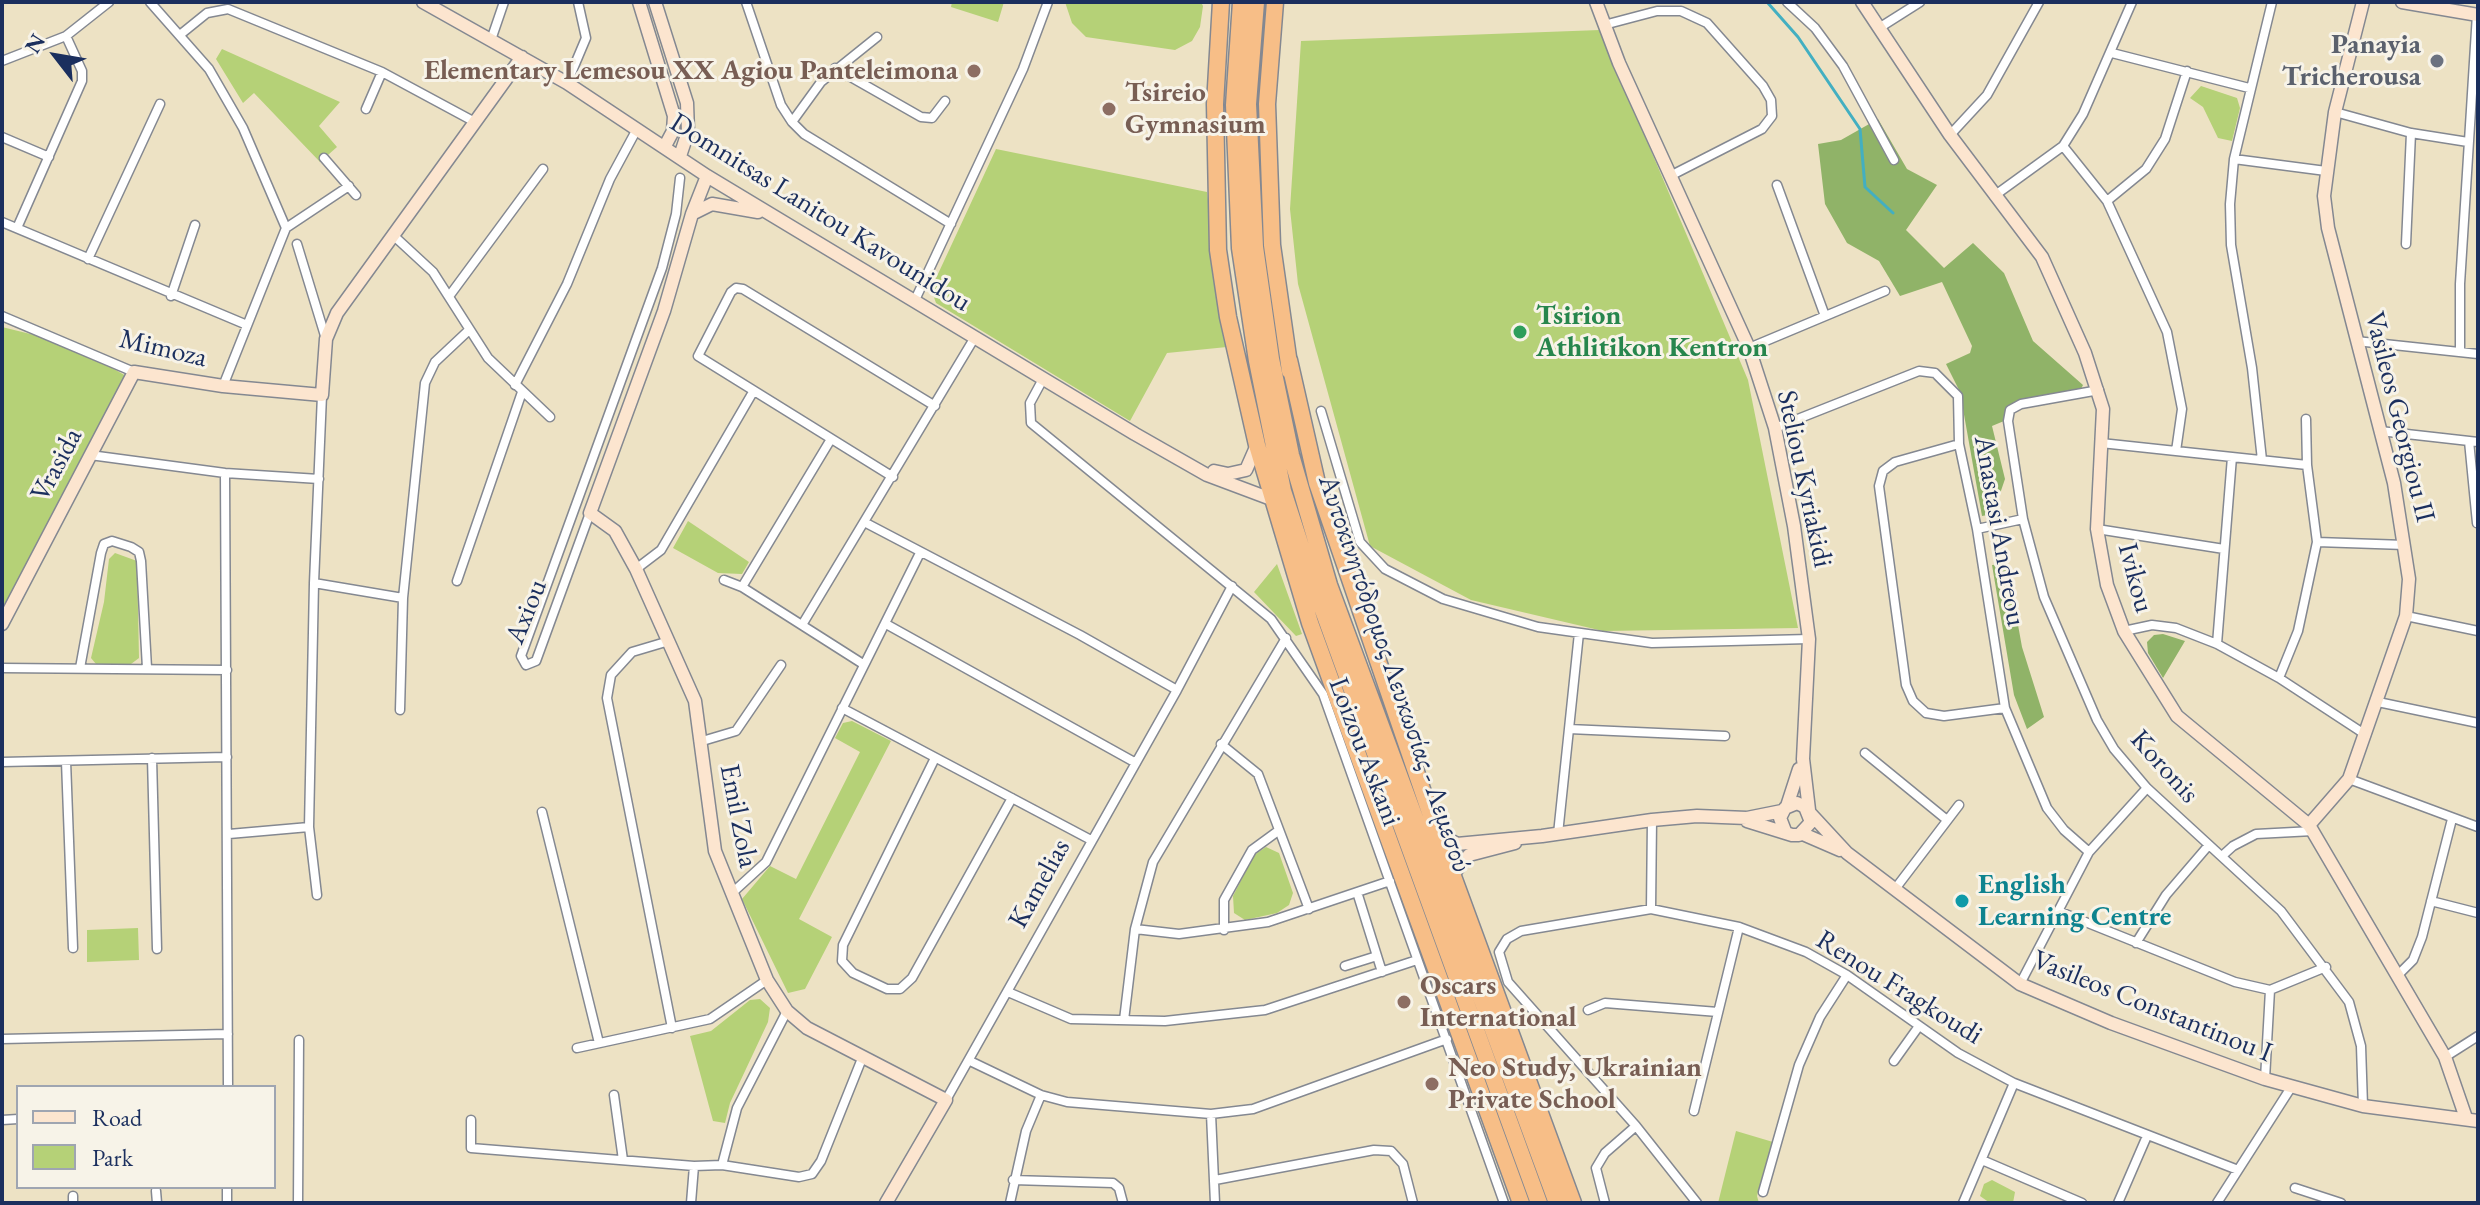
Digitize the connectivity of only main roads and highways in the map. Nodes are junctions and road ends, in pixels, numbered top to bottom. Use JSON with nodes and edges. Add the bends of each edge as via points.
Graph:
{"nodes":[{"id":1,"x":1221,"y":2,"type":"edge"},
{"id":2,"x":1241,"y":2,"type":"edge"},
{"id":3,"x":1256,"y":2,"type":"edge"},
{"id":4,"x":1275,"y":2,"type":"edge"},
{"id":5,"x":1228,"y":317,"type":"junction"},
{"id":6,"x":1289,"y":360,"type":"junction"},
{"id":7,"x":1277,"y":495,"type":"junction"},
{"id":8,"x":1318,"y":545,"type":"junction"},
{"id":9,"x":1521,"y":1203,"type":"edge"},
{"id":10,"x":1539,"y":1203,"type":"edge"},
{"id":11,"x":1557,"y":1203,"type":"edge"},
{"id":12,"x":1573,"y":1203,"type":"edge"}],
"edges":[{"from":1,"to":5,"type":"highway","via":[[1216,174],[1218,250]]},
{"from":2,"to":7,"type":"highway","name":"Αυτοκινητόδρομος Λευκωσίας - Λεμεσού","via":[[1234,105],[1240,248]]},
{"from":3,"to":8,"type":"highway","name":"Αυτοκινητόδρομος Λευκωσίας - Λεμεσού","via":[[1248,104],[1255,247],[1291,455]]},
{"from":4,"to":6,"type":"highway","via":[[1267,104],[1272,245]]},
{"from":5,"to":7,"type":"highway"},
{"from":5,"to":7,"type":"highway","via":[[1257,445]]},
{"from":6,"to":8,"type":"highway"},
{"from":6,"to":12,"type":"highway","via":[[1317,483],[1436,830]]},
{"from":7,"to":9,"type":"highway","via":[[1310,623]]},
{"from":7,"to":10,"type":"highway","name":"Αυτοκινητόδρομος Λευκωσίας - Λεμεσού"},
{"from":8,"to":11,"type":"highway","name":"Αυτοκινητόδρομος Λευκωσίας - Λεμεσού"}]}
